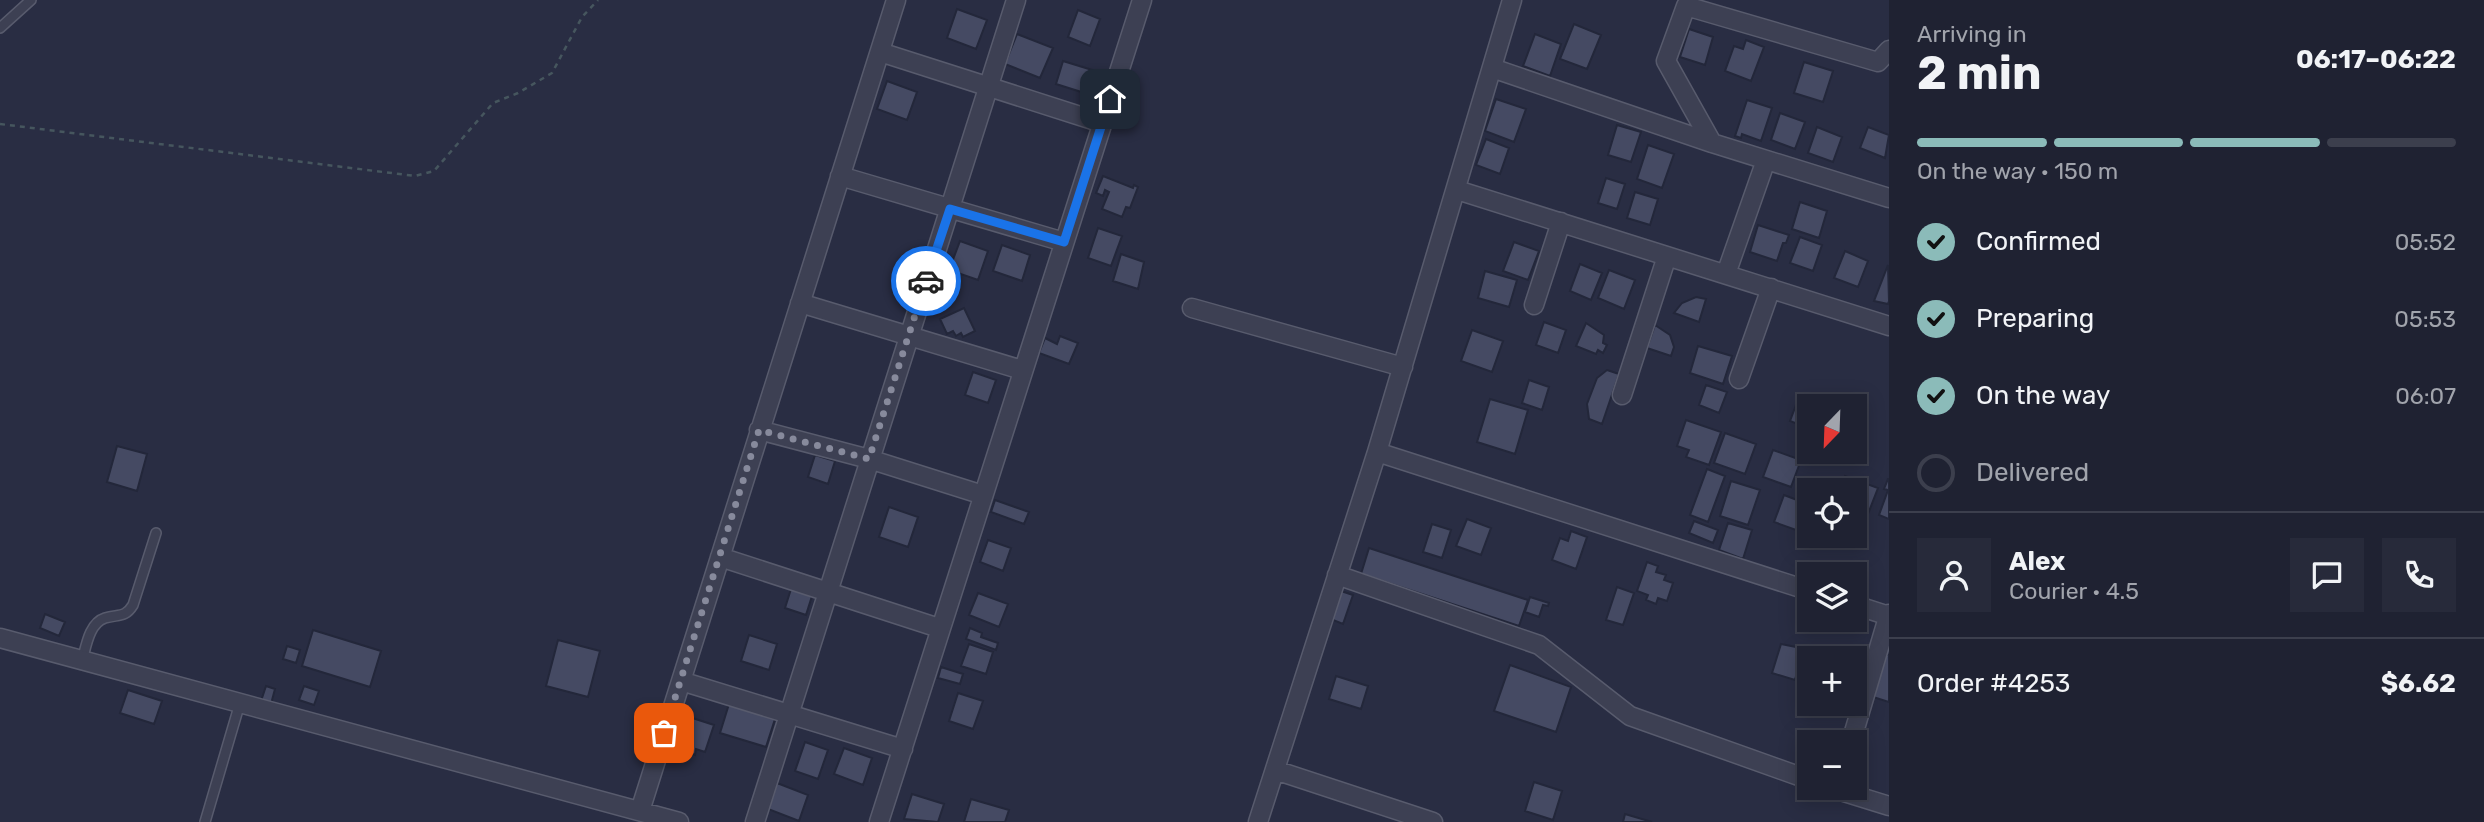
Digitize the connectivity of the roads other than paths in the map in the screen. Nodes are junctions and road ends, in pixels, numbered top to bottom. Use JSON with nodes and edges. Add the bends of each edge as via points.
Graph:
{"nodes":[{"id":1,"x":31,"y":0,"type":"edge"},
{"id":2,"x":896,"y":0,"type":"edge"},
{"id":3,"x":1016,"y":0,"type":"edge"},
{"id":4,"x":1142,"y":0,"type":"edge"},
{"id":5,"x":1512,"y":0,"type":"edge"},
{"id":6,"x":0,"y":28,"type":"edge"},
{"id":7,"x":1889,"y":50,"type":"edge"},
{"id":8,"x":880,"y":52,"type":"junction"},
{"id":9,"x":1492,"y":68,"type":"junction"},
{"id":10,"x":989,"y":87,"type":"junction"},
{"id":11,"x":1102,"y":124,"type":"junction"},
{"id":12,"x":1712,"y":143,"type":"junction"},
{"id":13,"x":1766,"y":160,"type":"junction"},
{"id":14,"x":840,"y":176,"type":"junction"},
{"id":15,"x":1457,"y":190,"type":"junction"},
{"id":16,"x":1889,"y":198,"type":"edge"},
{"id":17,"x":950,"y":209,"type":"junction"},
{"id":18,"x":1561,"y":222,"type":"junction"},
{"id":19,"x":1064,"y":242,"type":"junction"},
{"id":20,"x":1667,"y":256,"type":"junction"},
{"id":21,"x":1726,"y":274,"type":"junction"},
{"id":22,"x":1771,"y":288,"type":"junction"},
{"id":23,"x":800,"y":303,"type":"junction"},
{"id":24,"x":1534,"y":304,"type":"dead end"},
{"id":25,"x":1192,"y":309,"type":"dead end"},
{"id":26,"x":1889,"y":326,"type":"edge"},
{"id":27,"x":908,"y":334,"type":"junction"},
{"id":28,"x":1403,"y":367,"type":"junction"},
{"id":29,"x":1022,"y":370,"type":"junction"},
{"id":30,"x":1739,"y":379,"type":"dead end"},
{"id":31,"x":1622,"y":395,"type":"dead end"},
{"id":32,"x":759,"y":430,"type":"junction"},
{"id":33,"x":1377,"y":452,"type":"junction"},
{"id":34,"x":869,"y":459,"type":"junction"},
{"id":35,"x":983,"y":495,"type":"junction"},
{"id":36,"x":156,"y":533,"type":"dead end"},
{"id":37,"x":720,"y":556,"type":"junction"},
{"id":38,"x":1337,"y":575,"type":"junction"},
{"id":39,"x":1797,"y":587,"type":"edge"},
{"id":40,"x":828,"y":590,"type":"junction"},
{"id":41,"x":1867,"y":609,"type":"edge"},
{"id":42,"x":1889,"y":615,"type":"edge"},
{"id":43,"x":939,"y":628,"type":"junction"},
{"id":44,"x":0,"y":638,"type":"edge"},
{"id":45,"x":82,"y":661,"type":"junction"},
{"id":46,"x":681,"y":681,"type":"junction"},
{"id":47,"x":240,"y":703,"type":"junction"},
{"id":48,"x":789,"y":715,"type":"junction"},
{"id":49,"x":1855,"y":730,"type":"edge"},
{"id":50,"x":903,"y":750,"type":"junction"},
{"id":51,"x":1275,"y":770,"type":"junction"},
{"id":52,"x":1797,"y":775,"type":"edge"},
{"id":53,"x":1867,"y":799,"type":"edge"},
{"id":54,"x":1889,"y":806,"type":"edge"},
{"id":55,"x":640,"y":811,"type":"junction"},
{"id":56,"x":205,"y":822,"type":"edge"},
{"id":57,"x":679,"y":822,"type":"edge"},
{"id":58,"x":755,"y":822,"type":"edge"},
{"id":59,"x":879,"y":822,"type":"edge"},
{"id":60,"x":1258,"y":822,"type":"edge"},
{"id":61,"x":1433,"y":822,"type":"edge"}],
"edges":[{"from":1,"to":6,"type":"lane"},
{"from":2,"to":8,"type":"street"},
{"from":3,"to":10,"type":"street"},
{"from":4,"to":11,"type":"street"},
{"from":5,"to":9,"type":"street"},
{"from":7,"to":12,"type":"street","via":[[1878,62],[1686,6],[1666,61]]},
{"from":8,"to":10,"type":"street"},
{"from":8,"to":14,"type":"street"},
{"from":9,"to":12,"type":"street"},
{"from":9,"to":15,"type":"street"},
{"from":10,"to":11,"type":"street"},
{"from":10,"to":17,"type":"street"},
{"from":11,"to":19,"type":"street"},
{"from":12,"to":13,"type":"street"},
{"from":13,"to":16,"type":"street"},
{"from":13,"to":21,"type":"street"},
{"from":14,"to":17,"type":"street"},
{"from":14,"to":23,"type":"street"},
{"from":15,"to":18,"type":"street"},
{"from":15,"to":28,"type":"street"},
{"from":17,"to":19,"type":"street"},
{"from":17,"to":27,"type":"street"},
{"from":18,"to":20,"type":"street"},
{"from":18,"to":24,"type":"street"},
{"from":19,"to":29,"type":"street"},
{"from":20,"to":21,"type":"street"},
{"from":20,"to":31,"type":"street"},
{"from":21,"to":22,"type":"street"},
{"from":22,"to":26,"type":"street"},
{"from":22,"to":30,"type":"street"},
{"from":23,"to":27,"type":"street"},
{"from":23,"to":32,"type":"street"},
{"from":25,"to":28,"type":"street"},
{"from":27,"to":29,"type":"street"},
{"from":27,"to":34,"type":"street"},
{"from":28,"to":33,"type":"street"},
{"from":29,"to":35,"type":"street"},
{"from":32,"to":34,"type":"street"},
{"from":32,"to":37,"type":"street"},
{"from":33,"to":38,"type":"street"},
{"from":33,"to":39,"type":"street"},
{"from":34,"to":35,"type":"street"},
{"from":34,"to":40,"type":"street"},
{"from":35,"to":43,"type":"street"},
{"from":36,"to":45,"type":"lane","via":[[133,605],[128,613],[104,618],[96,625]]},
{"from":37,"to":40,"type":"street"},
{"from":37,"to":46,"type":"street"},
{"from":38,"to":51,"type":"street"},
{"from":38,"to":52,"type":"street","via":[[1539,645],[1630,716]]},
{"from":40,"to":43,"type":"street"},
{"from":40,"to":48,"type":"street"},
{"from":41,"to":42,"type":"street"},
{"from":42,"to":49,"type":"street"},
{"from":43,"to":50,"type":"street"},
{"from":44,"to":45,"type":"street"},
{"from":45,"to":47,"type":"street"},
{"from":46,"to":48,"type":"street"},
{"from":46,"to":55,"type":"street"},
{"from":47,"to":55,"type":"street"},
{"from":47,"to":56,"type":"lane"},
{"from":48,"to":50,"type":"street"},
{"from":48,"to":58,"type":"street"},
{"from":50,"to":59,"type":"street"},
{"from":51,"to":60,"type":"street"},
{"from":51,"to":61,"type":"street"},
{"from":53,"to":54,"type":"street"},
{"from":55,"to":57,"type":"street"}]}
